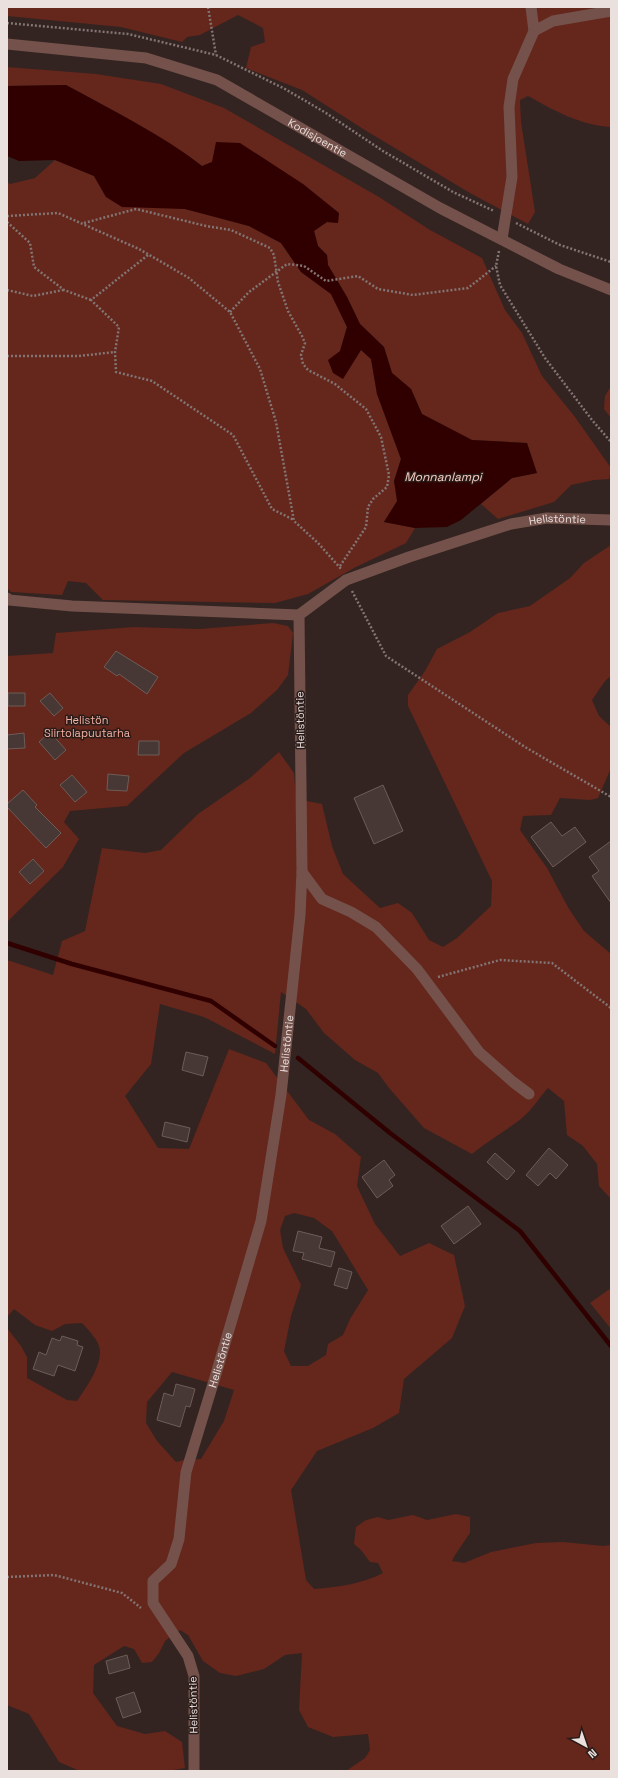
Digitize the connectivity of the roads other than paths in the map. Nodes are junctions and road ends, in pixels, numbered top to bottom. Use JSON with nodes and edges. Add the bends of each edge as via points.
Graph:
{"nodes":[{"id":1,"x":531,"y":7,"type":"edge"},
{"id":2,"x":611,"y":11,"type":"edge"},
{"id":3,"x":534,"y":31,"type":"junction"},
{"id":4,"x":7,"y":44,"type":"edge"},
{"id":5,"x":502,"y":239,"type":"junction"},
{"id":6,"x":611,"y":290,"type":"edge"},
{"id":7,"x":611,"y":520,"type":"edge"},
{"id":8,"x":8,"y":599,"type":"edge"},
{"id":9,"x":300,"y":615,"type":"junction"},
{"id":10,"x":302,"y":872,"type":"junction"},
{"id":11,"x":529,"y":1094,"type":"dead end"},
{"id":12,"x":194,"y":1771,"type":"edge"}],
"edges":[{"from":1,"to":3,"type":"street"},
{"from":2,"to":3,"type":"street","via":[[553,21]]},
{"from":3,"to":5,"type":"street","via":[[513,79],[509,107],[512,176]]},
{"from":4,"to":5,"type":"street","name":"Kodisjoentie","via":[[146,58],[217,80],[440,208]]},
{"from":5,"to":6,"type":"street","name":"Kodisjoentie","via":[[559,268]]},
{"from":7,"to":9,"type":"street","name":"Helistöntie","via":[[547,518],[511,524],[346,580]]},
{"from":8,"to":9,"type":"street","via":[[72,606]]},
{"from":9,"to":10,"type":"street","name":"Helistöntie"},
{"from":10,"to":11,"type":"street","via":[[322,899],[376,927],[417,969],[479,1052]]},
{"from":10,"to":12,"type":"street","name":"Helistöntie","via":[[300,915],[281,1095],[261,1222],[186,1472],[179,1539],[171,1564],[153,1581],[153,1603],[188,1656],[194,1676]]}]}
